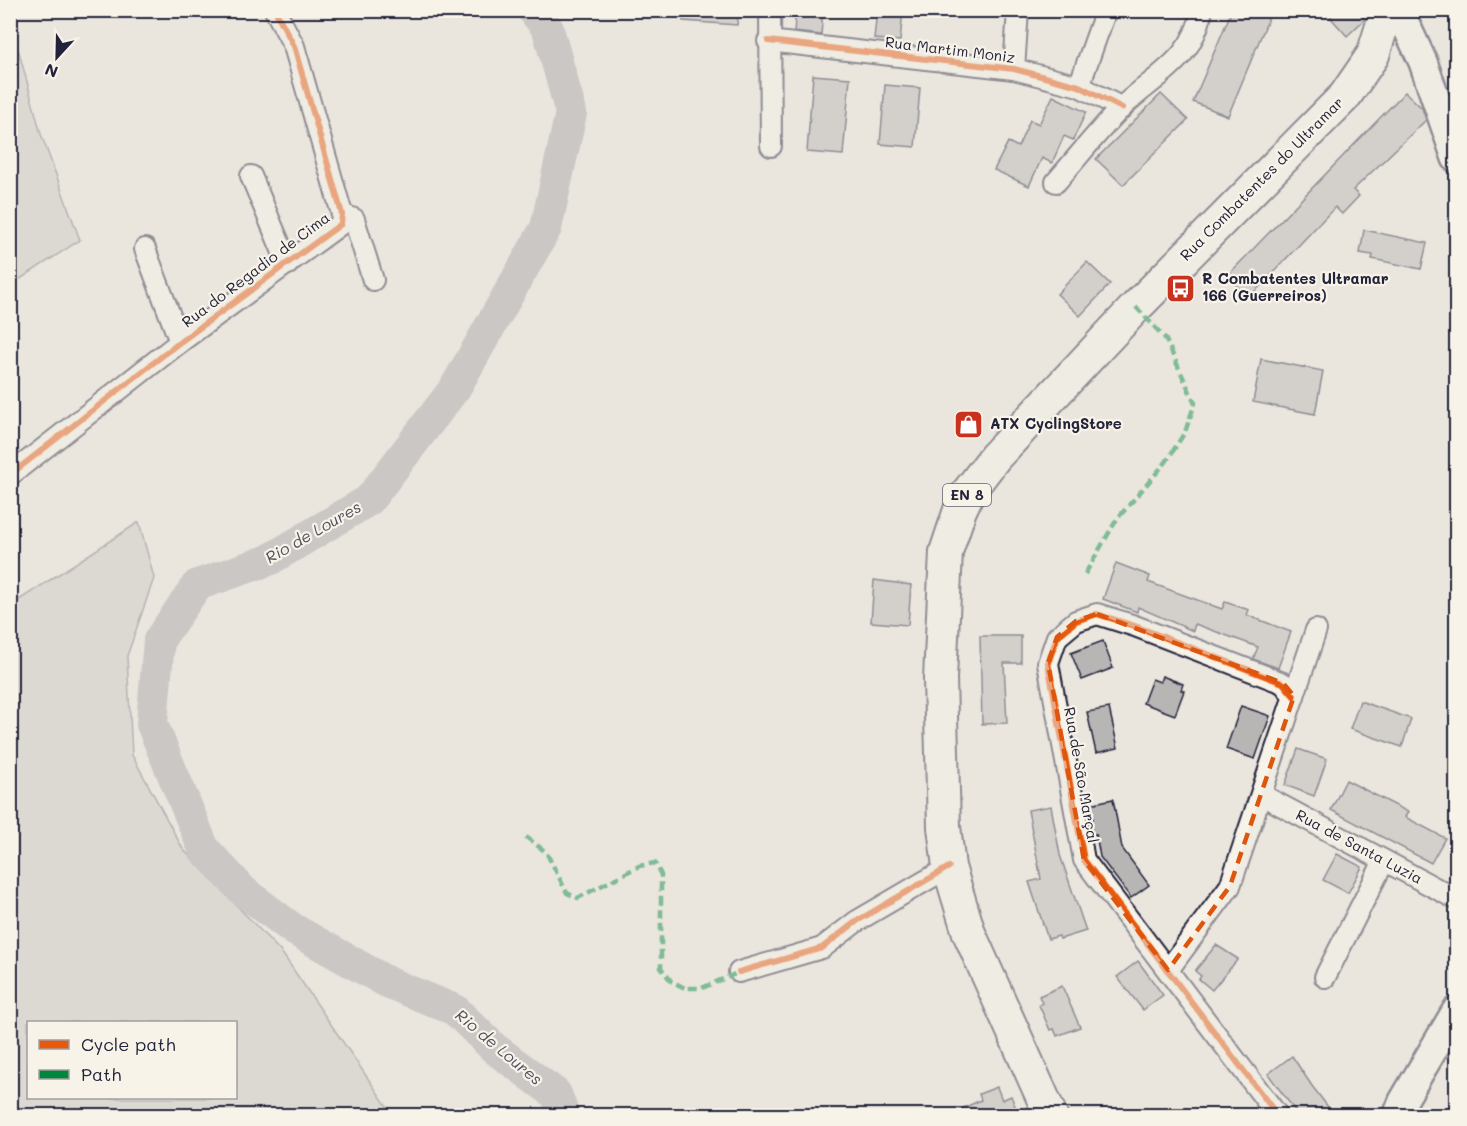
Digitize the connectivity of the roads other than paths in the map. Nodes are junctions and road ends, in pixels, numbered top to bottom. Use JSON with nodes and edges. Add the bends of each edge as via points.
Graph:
{"nodes":[{"id":1,"x":274,"y":10,"type":"edge"},
{"id":2,"x":770,"y":10,"type":"edge"},
{"id":3,"x":1018,"y":10,"type":"edge"},
{"id":4,"x":1106,"y":10,"type":"edge"},
{"id":5,"x":1202,"y":10,"type":"edge"},
{"id":6,"x":1387,"y":10,"type":"edge"},
{"id":7,"x":1399,"y":10,"type":"edge"},
{"id":8,"x":768,"y":41,"type":"junction"},
{"id":9,"x":1014,"y":69,"type":"junction"},
{"id":10,"x":1079,"y":86,"type":"junction"},
{"id":11,"x":1122,"y":108,"type":"junction"},
{"id":12,"x":771,"y":146,"type":"dead end"},
{"id":13,"x":1456,"y":158,"type":"edge"},
{"id":14,"x":251,"y":176,"type":"dead end"},
{"id":15,"x":1056,"y":182,"type":"dead end"},
{"id":16,"x":342,"y":214,"type":"junction"},
{"id":17,"x":145,"y":249,"type":"dead end"},
{"id":18,"x":288,"y":264,"type":"junction"},
{"id":19,"x":373,"y":280,"type":"dead end"},
{"id":20,"x":180,"y":342,"type":"junction"},
{"id":21,"x":10,"y":475,"type":"edge"},
{"id":22,"x":1316,"y":630,"type":"dead end"},
{"id":23,"x":1294,"y":696,"type":"junction"},
{"id":24,"x":1262,"y":795,"type":"junction"},
{"id":25,"x":1384,"y":861,"type":"junction"},
{"id":26,"x":949,"y":867,"type":"junction"},
{"id":27,"x":1456,"y":899,"type":"edge"},
{"id":28,"x":1168,"y":970,"type":"junction"},
{"id":29,"x":739,"y":972,"type":"dead end"},
{"id":30,"x":1325,"y":977,"type":"dead end"},
{"id":31,"x":1456,"y":1011,"type":"edge"},
{"id":32,"x":1051,"y":1116,"type":"edge"},
{"id":33,"x":1278,"y":1116,"type":"edge"},
{"id":34,"x":1397,"y":1116,"type":"edge"}],
"edges":[{"from":1,"to":16,"type":"street","name":"Rua do Regadio de Cima","via":[[294,46]]},
{"from":2,"to":8,"type":"street"},
{"from":3,"to":9,"type":"street"},
{"from":4,"to":10,"type":"street"},
{"from":5,"to":11,"type":"street","via":[[1198,32],[1174,65]]},
{"from":6,"to":26,"type":"main road","name":"Rua Combatentes do Ultramar","number":"EN 8","via":[[1373,55],[1345,96],[1136,306],[1002,448],[964,500],[946,552],[943,587],[940,679],[944,827]]},
{"from":7,"to":13,"type":"street","via":[[1423,62]]},
{"from":8,"to":9,"type":"street","name":"Rua Martim Moniz"},
{"from":8,"to":12,"type":"street"},
{"from":9,"to":10,"type":"street","name":"Rua Martim Moniz"},
{"from":10,"to":11,"type":"street","name":"Rua Martim Moniz"},
{"from":11,"to":15,"type":"street"},
{"from":14,"to":18,"type":"street"},
{"from":16,"to":18,"type":"street","name":"Rua do Regadio de Cima","via":[[341,224]]},
{"from":16,"to":19,"type":"street","via":[[354,219]]},
{"from":17,"to":20,"type":"street"},
{"from":18,"to":20,"type":"street","name":"Rua do Regadio de Cima"},
{"from":20,"to":21,"type":"street","name":"Rua do Regadio de Cima"},
{"from":22,"to":23,"type":"street"},
{"from":23,"to":24,"type":"street"},
{"from":23,"to":28,"type":"street","name":"Rua de São Marçal","via":[[1284,683],[1097,614],[1076,621],[1057,637],[1048,663],[1084,860]]},
{"from":24,"to":25,"type":"street","name":"Rua de Santa Luzia"},
{"from":24,"to":28,"type":"street","via":[[1230,886]]},
{"from":25,"to":27,"type":"street","name":"Rua de Santa Luzia"},
{"from":25,"to":30,"type":"street"},
{"from":26,"to":29,"type":"street","via":[[857,921],[822,948]]},
{"from":26,"to":32,"type":"main road","name":"Rua Combatentes do Ultramar","number":"EN 8","via":[[969,933]]},
{"from":28,"to":33,"type":"street","name":"Rua de São Marçal"},
{"from":31,"to":34,"type":"street"}]}
